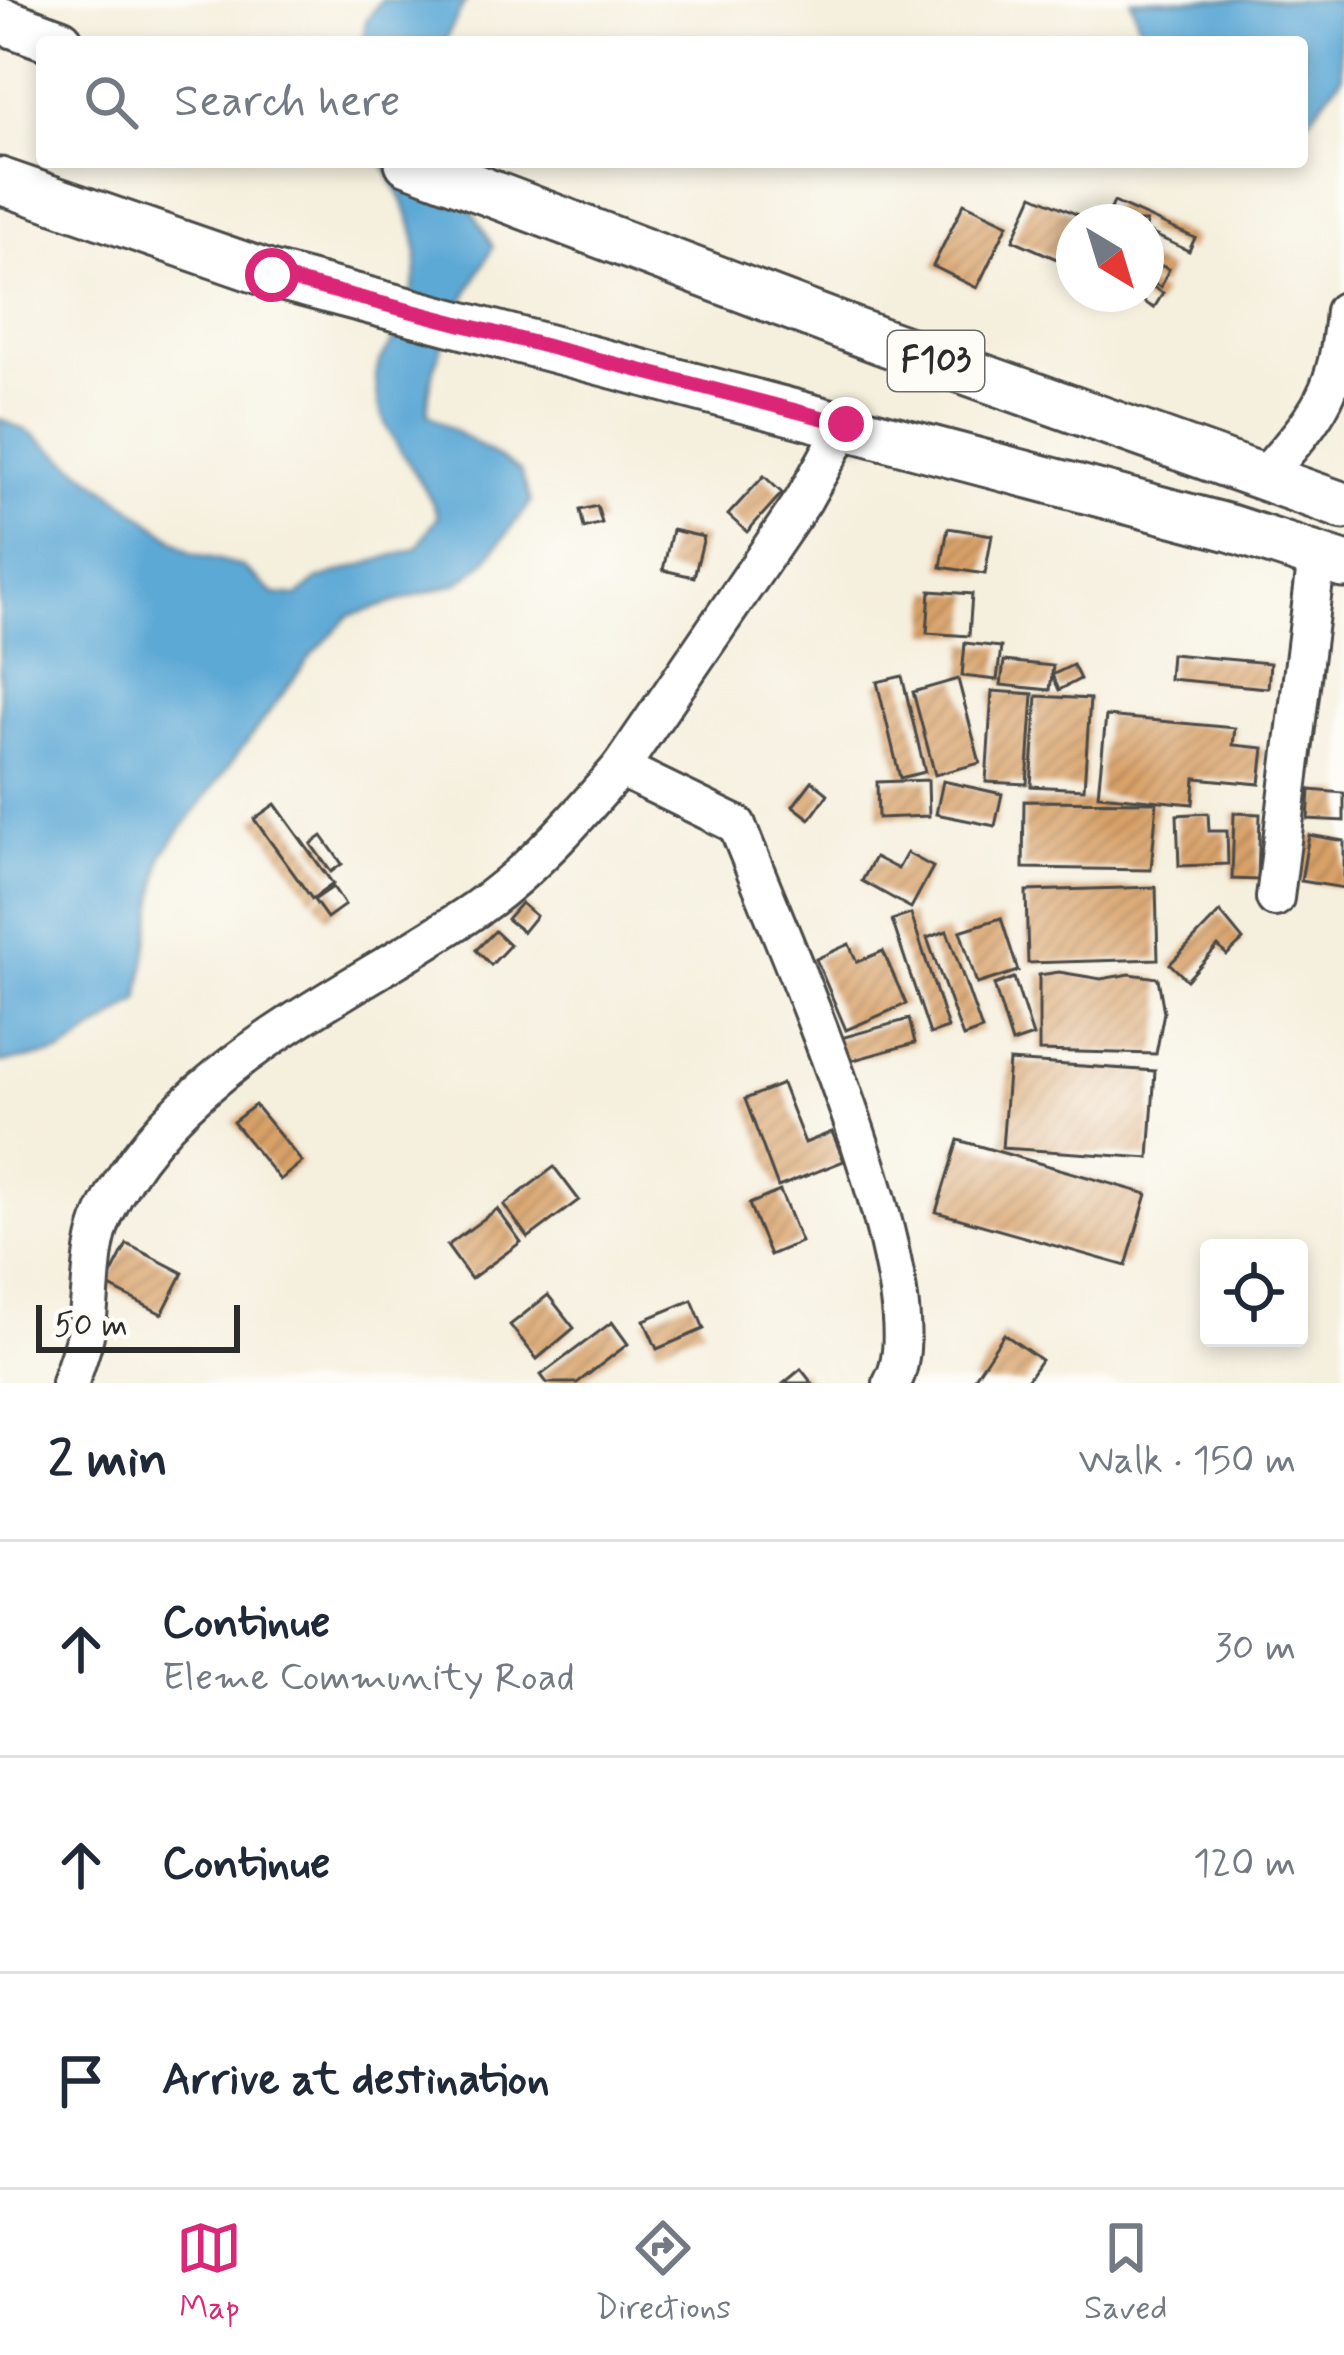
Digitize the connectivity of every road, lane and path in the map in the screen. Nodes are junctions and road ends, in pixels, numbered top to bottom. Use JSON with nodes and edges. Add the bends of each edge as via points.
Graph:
{"nodes":[{"id":1,"x":0,"y":20,"type":"edge"},
{"id":2,"x":44,"y":36,"type":"edge"},
{"id":3,"x":425,"y":168,"type":"edge"},
{"id":4,"x":0,"y":182,"type":"edge"},
{"id":5,"x":1344,"y":311,"type":"edge"},
{"id":6,"x":846,"y":424,"type":"junction"},
{"id":7,"x":1264,"y":477,"type":"junction"},
{"id":8,"x":1344,"y":506,"type":"edge"},
{"id":9,"x":1331,"y":561,"type":"edge"},
{"id":10,"x":620,"y":768,"type":"junction"},
{"id":11,"x":1275,"y":898,"type":"dead end"},
{"id":12,"x":70,"y":1383,"type":"edge"},
{"id":13,"x":892,"y":1383,"type":"edge"}],
"edges":[{"from":1,"to":2,"type":"main road"},
{"from":3,"to":7,"type":"main road","number":"F103"},
{"from":4,"to":6,"type":"main road","number":"F103","via":[[272,275]]},
{"from":5,"to":7,"type":"street","via":[[1326,401]]},
{"from":6,"to":9,"type":"main road","number":"F103"},
{"from":6,"to":10,"type":"street","via":[[803,501]]},
{"from":7,"to":8,"type":"main road","number":"F103"},
{"from":9,"to":11,"type":"street"},
{"from":10,"to":12,"type":"street","via":[[549,851],[479,907],[214,1076],[154,1142],[104,1214]]},
{"from":10,"to":13,"type":"street","via":[[737,825],[870,1174],[902,1314],[904,1352]]}]}
